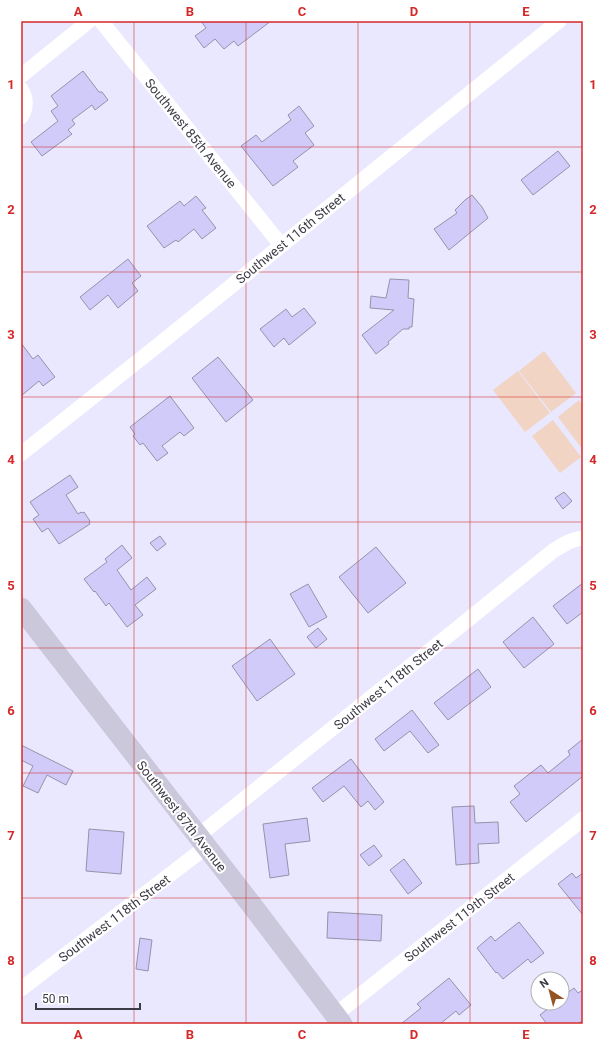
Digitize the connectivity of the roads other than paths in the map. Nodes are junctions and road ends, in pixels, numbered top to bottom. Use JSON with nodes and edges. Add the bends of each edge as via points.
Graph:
{"nodes":[{"id":1,"x":89,"y":21,"type":"edge"},
{"id":2,"x":101,"y":21,"type":"edge"},
{"id":3,"x":559,"y":21,"type":"edge"},
{"id":4,"x":21,"y":76,"type":"edge"},
{"id":5,"x":21,"y":89,"type":"edge"},
{"id":6,"x":21,"y":117,"type":"edge"},
{"id":7,"x":282,"y":245,"type":"junction"},
{"id":8,"x":21,"y":454,"type":"edge"},
{"id":9,"x":582,"y":538,"type":"edge"},
{"id":10,"x":21,"y":608,"type":"edge"},
{"id":11,"x":583,"y":819,"type":"edge"},
{"id":12,"x":202,"y":842,"type":"junction"},
{"id":13,"x":21,"y":989,"type":"edge"},
{"id":14,"x":339,"y":1020,"type":"edge"}],
"edges":[{"from":1,"to":4,"type":"street"},
{"from":2,"to":7,"type":"street","name":"Southwest 85th Avenue"},
{"from":3,"to":7,"type":"street","name":"Southwest 116th Street"},
{"from":5,"to":6,"type":"street","via":[[26,97],[26,107]]},
{"from":7,"to":8,"type":"street","name":"Southwest 116th Street"},
{"from":9,"to":12,"type":"street","name":"Southwest 118th Street","via":[[568,542],[553,551]]},
{"from":10,"to":12,"type":"main road","name":"Southwest 87th Avenue"},
{"from":11,"to":14,"type":"street","name":"Southwest 119th Street"},
{"from":12,"to":13,"type":"street","name":"Southwest 118th Street"},
{"from":12,"to":14,"type":"main road","name":"Southwest 87th Avenue"}]}
